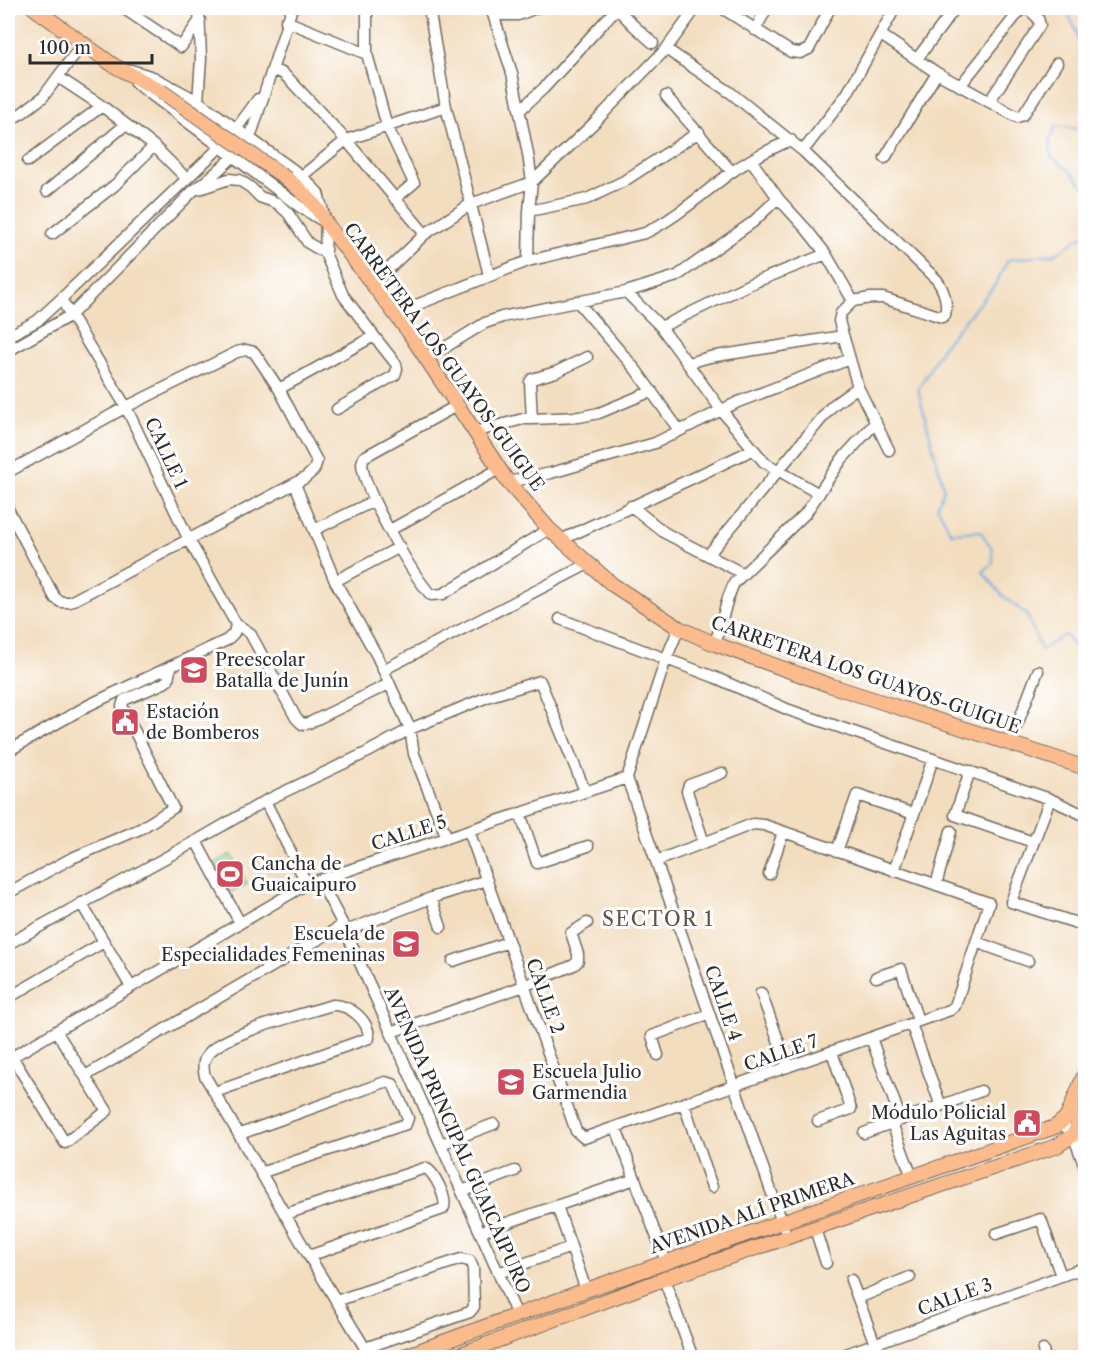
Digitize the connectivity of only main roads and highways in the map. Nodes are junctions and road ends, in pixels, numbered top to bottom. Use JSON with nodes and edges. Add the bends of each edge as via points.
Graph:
{"nodes":[{"id":1,"x":34,"y":8,"type":"edge"},
{"id":2,"x":1086,"y":768,"type":"edge"},
{"id":3,"x":1086,"y":1071,"type":"edge"},
{"id":4,"x":1086,"y":1109,"type":"edge"},
{"id":5,"x":498,"y":1322,"type":"junction"},
{"id":6,"x":503,"y":1339,"type":"junction"},
{"id":7,"x":399,"y":1358,"type":"edge"},
{"id":8,"x":450,"y":1358,"type":"edge"}],
"edges":[{"from":1,"to":2,"type":"main road","name":"CARRETERA LOS GUAYOS-GUIGUE","bridge":true,"via":[[113,64],[161,91],[304,194],[396,313],[508,482],[549,529],[614,585],[679,628],[715,644]]},
{"from":3,"to":5,"type":"main road","name":"AVENIDA ALÍ PRIMERA","via":[[1062,1123]]},
{"from":4,"to":6,"type":"main road","name":"AVENIDA ALÍ PRIMERA","via":[[1073,1135],[1046,1151],[664,1280]]},
{"from":5,"to":6,"type":"main road"},
{"from":5,"to":7,"type":"main road","name":"AVENIDA ALÍ PRIMERA"},
{"from":6,"to":8,"type":"main road","name":"AVENIDA ALÍ PRIMERA"}]}
